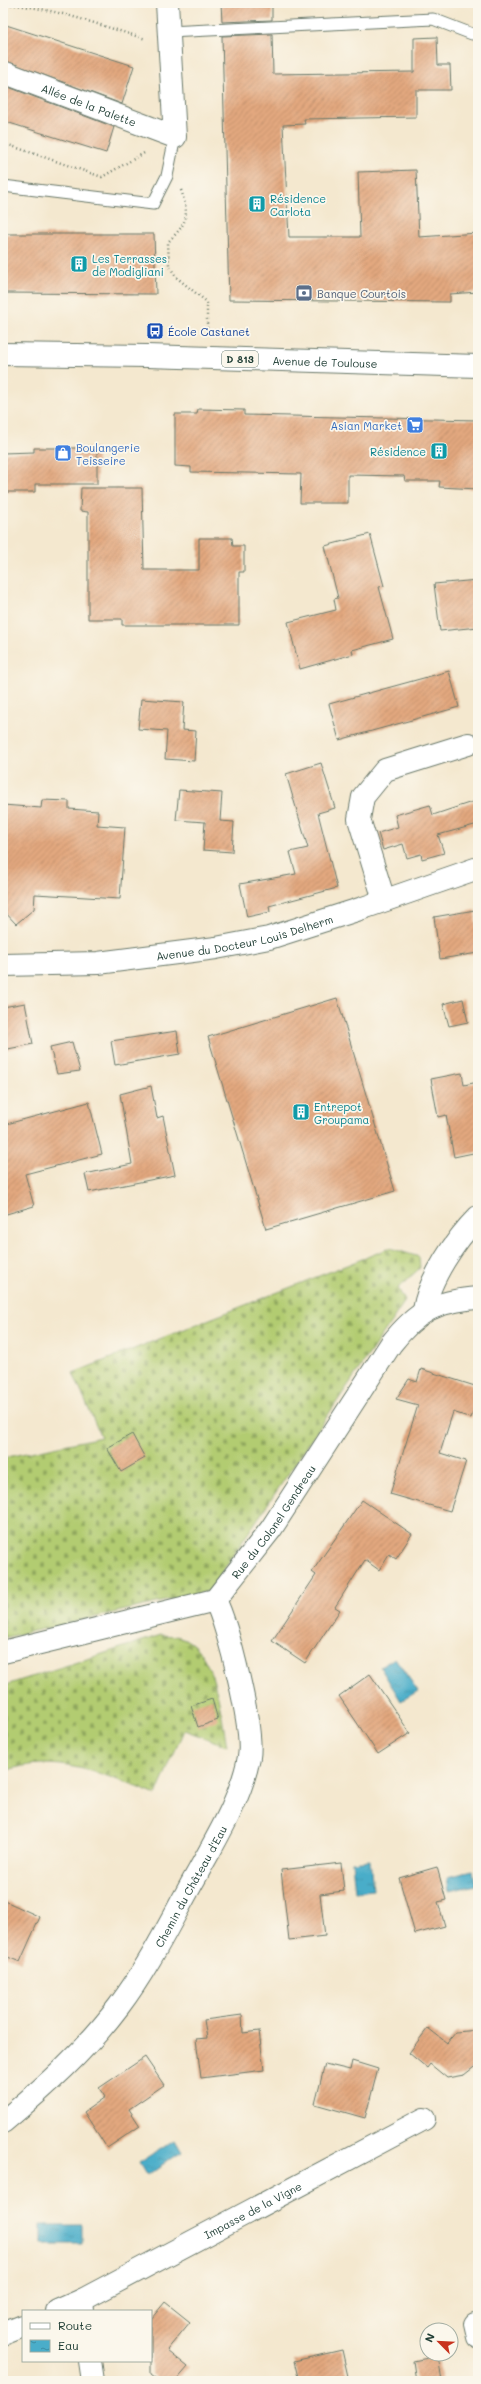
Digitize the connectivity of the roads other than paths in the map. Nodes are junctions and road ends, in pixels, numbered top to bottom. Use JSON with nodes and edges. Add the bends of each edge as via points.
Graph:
{"nodes":[{"id":1,"x":167,"y":3,"type":"edge"},
{"id":2,"x":472,"y":34,"type":"dead end"},
{"id":3,"x":168,"y":37,"type":"junction"},
{"id":4,"x":3,"y":72,"type":"edge"},
{"id":5,"x":175,"y":137,"type":"junction"},
{"id":6,"x":3,"y":186,"type":"edge"},
{"id":7,"x":3,"y":354,"type":"edge"},
{"id":8,"x":478,"y":366,"type":"edge"},
{"id":9,"x":468,"y":744,"type":"dead end"},
{"id":10,"x":478,"y":868,"type":"edge"},
{"id":11,"x":384,"y":900,"type":"junction"},
{"id":12,"x":3,"y":965,"type":"edge"},
{"id":13,"x":478,"y":1217,"type":"edge"},
{"id":14,"x":478,"y":1298,"type":"edge"},
{"id":15,"x":424,"y":1310,"type":"junction"},
{"id":16,"x":215,"y":1600,"type":"junction"},
{"id":17,"x":3,"y":1652,"type":"edge"},
{"id":18,"x":424,"y":2119,"type":"dead end"},
{"id":19,"x":3,"y":2122,"type":"edge"},
{"id":20,"x":82,"y":2306,"type":"edge"},
{"id":21,"x":62,"y":2310,"type":"edge"},
{"id":22,"x":22,"y":2326,"type":"edge"},
{"id":23,"x":3,"y":2334,"type":"edge"},
{"id":24,"x":90,"y":2362,"type":"edge"},
{"id":25,"x":93,"y":2381,"type":"edge"}],
"edges":[{"from":1,"to":3,"type":"street"},
{"from":2,"to":3,"type":"lane","via":[[433,19]]},
{"from":3,"to":5,"type":"street"},
{"from":4,"to":5,"type":"street","name":"Allée de la Palette"},
{"from":5,"to":6,"type":"lane","via":[[168,176],[152,204]]},
{"from":7,"to":8,"type":"street","name":"Avenue de Toulouse","number":"D 813"},
{"from":9,"to":11,"type":"street","via":[[384,770],[364,797],[359,819]]},
{"from":10,"to":11,"type":"street","name":"Avenue du Docteur Louis Delherm"},
{"from":11,"to":12,"type":"street","name":"Avenue du Docteur Louis Delherm","via":[[269,938],[216,948],[98,963]]},
{"from":13,"to":15,"type":"street","via":[[459,1236],[426,1297]]},
{"from":14,"to":15,"type":"street","name":"Rue du Colonel Gendreau","via":[[440,1304]]},
{"from":15,"to":16,"type":"street","name":"Rue du Colonel Gendreau","via":[[406,1325],[390,1344],[271,1529]]},
{"from":16,"to":17,"type":"street"},
{"from":16,"to":19,"type":"street","name":"Chemin du Château d'Eau","via":[[220,1609],[236,1668],[246,1716],[249,1755],[243,1781],[201,1867],[146,1966],[120,2006],[66,2066]]},
{"from":18,"to":20,"type":"street","name":"Impasse de la Vigne"},
{"from":20,"to":21,"type":"street","name":"Impasse de la Vigne"},
{"from":22,"to":23,"type":"street"},
{"from":24,"to":25,"type":"street"}]}
